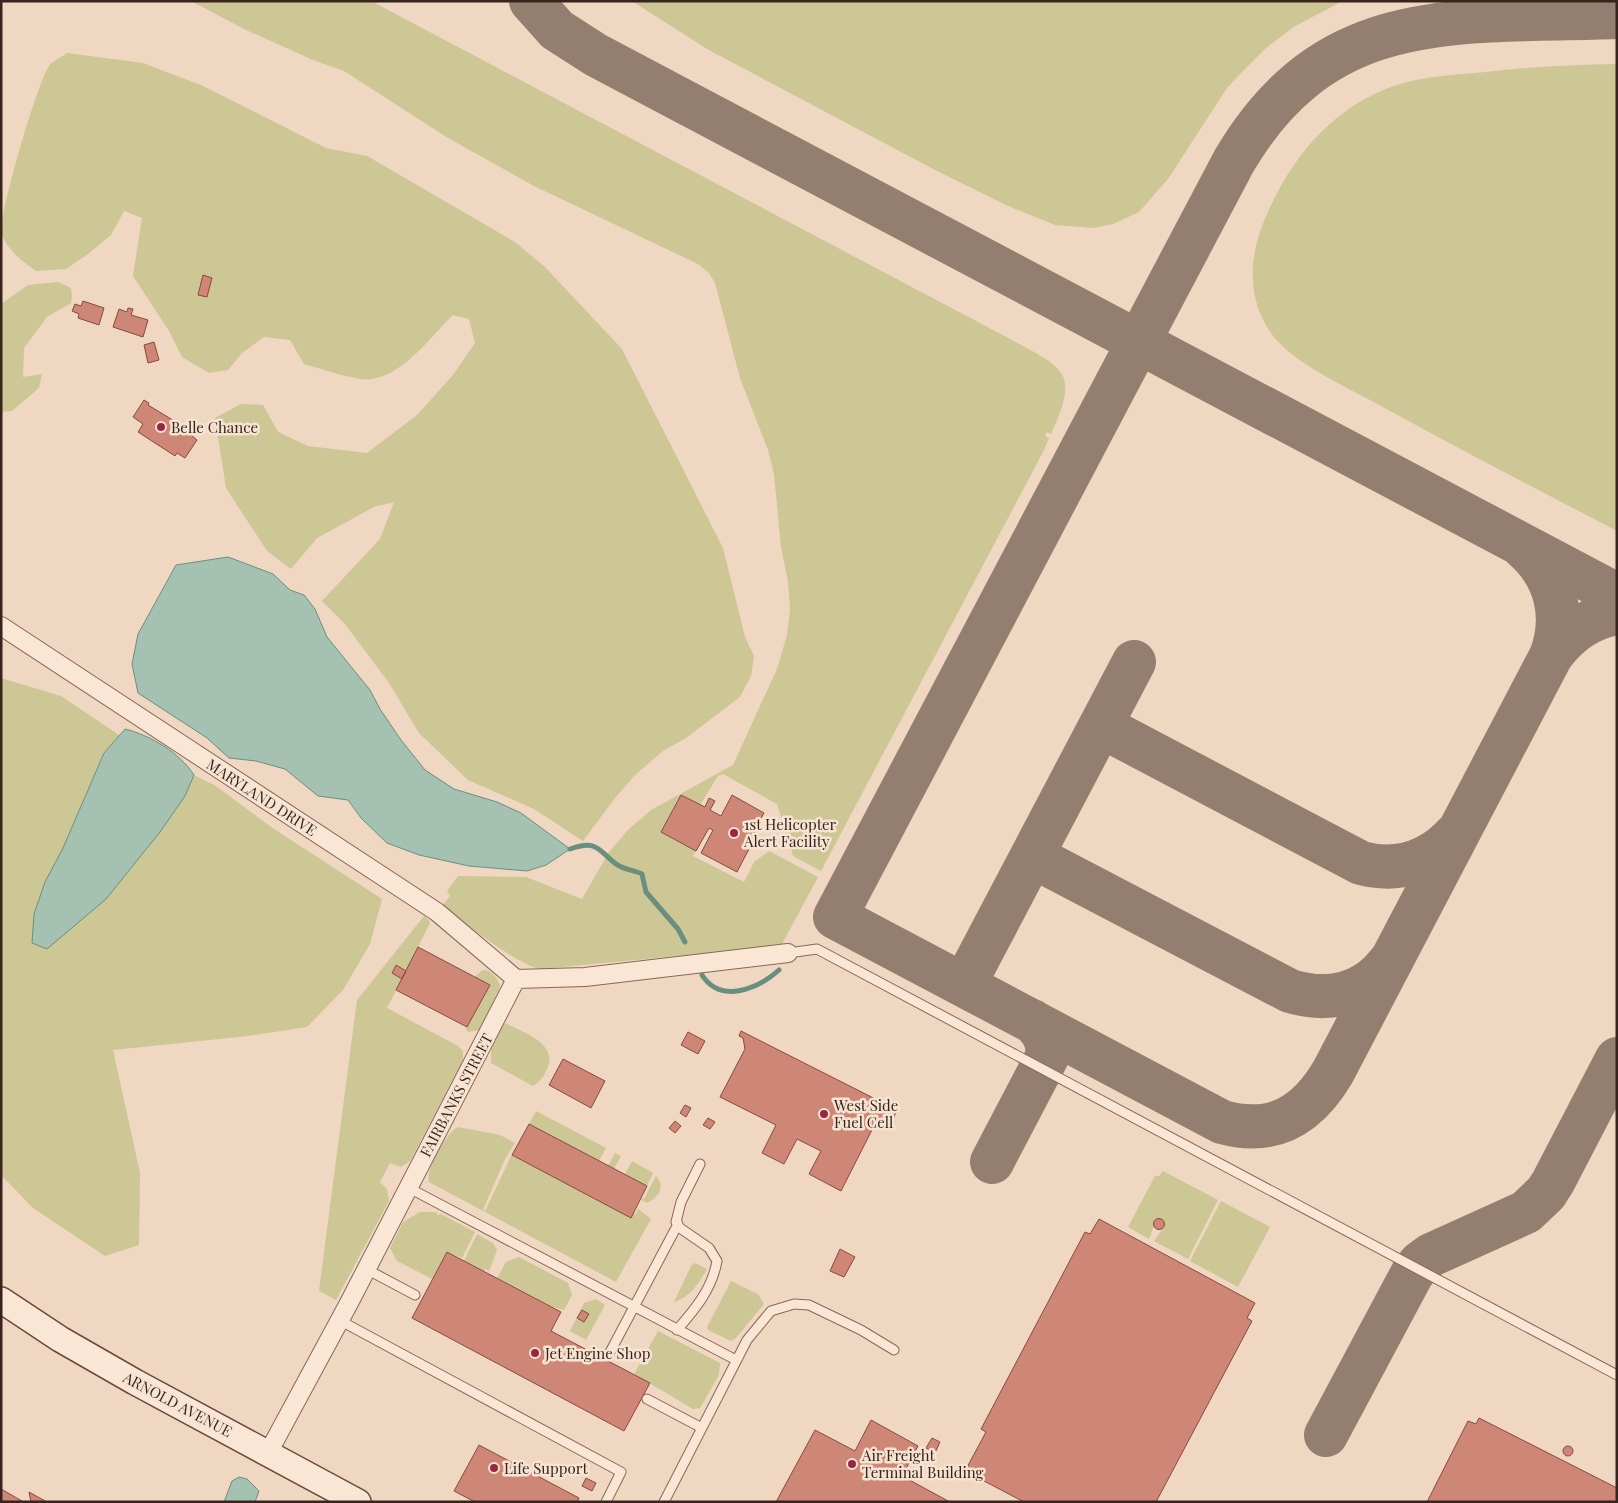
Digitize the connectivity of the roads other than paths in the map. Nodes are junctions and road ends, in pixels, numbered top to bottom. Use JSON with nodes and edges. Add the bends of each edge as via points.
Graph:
{"nodes":[{"id":1,"x":1,"y":626,"type":"edge"},
{"id":2,"x":788,"y":953,"type":"joint"},
{"id":3,"x":516,"y":979,"type":"junction"},
{"id":4,"x":700,"y":1164,"type":"dead end"},
{"id":5,"x":407,"y":1187,"type":"junction"},
{"id":6,"x":678,"y":1224,"type":"junction"},
{"id":7,"x":366,"y":1269,"type":"junction"},
{"id":8,"x":415,"y":1295,"type":"dead end"},
{"id":9,"x":1,"y":1300,"type":"edge"},
{"id":10,"x":633,"y":1307,"type":"junction"},
{"id":11,"x":339,"y":1320,"type":"junction"},
{"id":12,"x":677,"y":1330,"type":"junction"},
{"id":13,"x":894,"y":1350,"type":"dead end"},
{"id":14,"x":609,"y":1354,"type":"dead end"},
{"id":15,"x":736,"y":1360,"type":"junction"},
{"id":16,"x":1617,"y":1375,"type":"edge"},
{"id":17,"x":647,"y":1400,"type":"dead end"},
{"id":18,"x":702,"y":1428,"type":"junction"},
{"id":19,"x":268,"y":1453,"type":"junction"},
{"id":20,"x":358,"y":1502,"type":"edge"},
{"id":21,"x":606,"y":1502,"type":"edge"},
{"id":22,"x":664,"y":1502,"type":"edge"}],
"edges":[{"from":1,"to":3,"type":"street","name":"MARYLAND DRIVE","via":[[437,912]]},
{"from":2,"to":3,"type":"street","via":[[584,977]]},
{"from":2,"to":16,"type":"lane","via":[[817,949]]},
{"from":3,"to":5,"type":"street","name":"FAIRBANKS STREET"},
{"from":4,"to":6,"type":"lane","via":[[681,1202]]},
{"from":5,"to":7,"type":"street","name":"FAIRBANKS STREET"},
{"from":5,"to":10,"type":"lane"},
{"from":6,"to":10,"type":"lane"},
{"from":6,"to":12,"type":"lane","via":[[709,1248],[717,1261],[710,1287]]},
{"from":7,"to":8,"type":"lane"},
{"from":7,"to":11,"type":"street","name":"FAIRBANKS STREET"},
{"from":9,"to":19,"type":"street","name":"ARNOLD AVENUE","via":[[60,1339]]},
{"from":10,"to":12,"type":"lane"},
{"from":10,"to":14,"type":"lane"},
{"from":11,"to":19,"type":"street","name":"FAIRBANKS STREET"},
{"from":11,"to":21,"type":"lane","via":[[622,1472]]},
{"from":12,"to":15,"type":"lane"},
{"from":13,"to":15,"type":"lane","via":[[809,1305],[794,1304],[771,1311],[747,1340]]},
{"from":15,"to":18,"type":"lane"},
{"from":17,"to":18,"type":"lane"},
{"from":18,"to":22,"type":"lane"},
{"from":19,"to":20,"type":"street","name":"ARNOLD AVENUE"}]}
